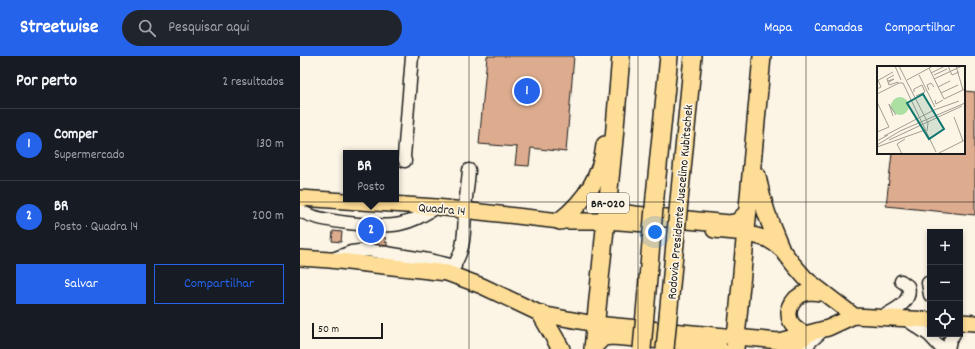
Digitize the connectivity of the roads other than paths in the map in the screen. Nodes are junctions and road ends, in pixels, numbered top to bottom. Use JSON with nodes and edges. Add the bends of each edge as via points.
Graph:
{"nodes":[{"id":1,"x":412,"y":56,"type":"edge"},
{"id":2,"x":620,"y":56,"type":"edge"},
{"id":3,"x":669,"y":56,"type":"edge"},
{"id":4,"x":693,"y":56,"type":"edge"},
{"id":5,"x":762,"y":56,"type":"edge"},
{"id":6,"x":753,"y":155,"type":"junction"},
{"id":7,"x":405,"y":161,"type":"dead end"},
{"id":8,"x":469,"y":170,"type":"dead end"},
{"id":9,"x":608,"y":196,"type":"junction"},
{"id":10,"x":300,"y":198,"type":"edge"},
{"id":11,"x":343,"y":201,"type":"edge"},
{"id":12,"x":368,"y":202,"type":"edge"},
{"id":13,"x":436,"y":206,"type":"junction"},
{"id":14,"x":465,"y":209,"type":"junction"},
{"id":15,"x":300,"y":210,"type":"edge"},
{"id":16,"x":748,"y":212,"type":"junction"},
{"id":17,"x":560,"y":221,"type":"junction"},
{"id":18,"x":606,"y":221,"type":"junction"},
{"id":19,"x":727,"y":231,"type":"junction"},
{"id":20,"x":746,"y":233,"type":"junction"},
{"id":21,"x":780,"y":247,"type":"junction"},
{"id":22,"x":744,"y":252,"type":"junction"},
{"id":23,"x":300,"y":258,"type":"edge"},
{"id":24,"x":451,"y":269,"type":"junction"},
{"id":25,"x":901,"y":281,"type":"dead end"},
{"id":26,"x":823,"y":293,"type":"junction"},
{"id":27,"x":541,"y":314,"type":"junction"},
{"id":28,"x":854,"y":316,"type":"junction"},
{"id":29,"x":882,"y":317,"type":"junction"},
{"id":30,"x":904,"y":318,"type":"junction"},
{"id":31,"x":927,"y":320,"type":"edge"},
{"id":32,"x":963,"y":322,"type":"edge"},
{"id":33,"x":595,"y":324,"type":"junction"},
{"id":34,"x":975,"y":324,"type":"edge"},
{"id":35,"x":963,"y":328,"type":"edge"},
{"id":36,"x":952,"y":337,"type":"edge"},
{"id":37,"x":805,"y":342,"type":"edge"},
{"id":38,"x":735,"y":343,"type":"edge"},
{"id":39,"x":782,"y":346,"type":"edge"},
{"id":40,"x":593,"y":348,"type":"edge"},
{"id":41,"x":561,"y":349,"type":"edge"},
{"id":42,"x":642,"y":349,"type":"edge"},
{"id":43,"x":665,"y":349,"type":"edge"},
{"id":44,"x":719,"y":349,"type":"edge"},
{"id":45,"x":942,"y":349,"type":"edge"},
{"id":46,"x":948,"y":349,"type":"edge"}],
"edges":[{"from":1,"to":7,"type":"lane"},
{"from":2,"to":9,"type":"highway","number":"BR-020"},
{"from":2,"to":17,"type":"highway","via":[[612,88],[604,156],[592,188],[573,211]]},
{"from":3,"to":42,"type":"highway","name":"Rodovia Presidente Juscelino Kubitschek","bridge":true},
{"from":4,"to":43,"type":"highway","name":"Rodovia Presidente Juscelino Kubitschek","bridge":true},
{"from":5,"to":6,"type":"highway"},
{"from":6,"to":16,"type":"highway"},
{"from":6,"to":21,"type":"highway","via":[[760,196]]},
{"from":8,"to":14,"type":"lane"},
{"from":9,"to":16,"type":"highway","via":[[621,212],[634,215],[730,224],[738,222]]},
{"from":9,"to":18,"type":"highway","number":"BR-020"},
{"from":10,"to":11,"type":"main road","name":"Quadra 14"},
{"from":12,"to":13,"type":"main road","name":"Quadra 14"},
{"from":13,"to":14,"type":"main road","name":"Quadra 14"},
{"from":13,"to":15,"type":"lane","via":[[425,215],[410,221],[376,225],[319,218]]},
{"from":14,"to":17,"type":"main road","name":"Quadra 14"},
{"from":14,"to":24,"type":"lane","via":[[464,238],[459,257]]},
{"from":16,"to":20,"type":"highway"},
{"from":17,"to":18,"type":"main road","name":"Quadra 14"},
{"from":18,"to":19,"type":"main road","name":"Quadra 14"},
{"from":18,"to":33,"type":"highway","number":"BR-020"},
{"from":19,"to":20,"type":"main road","name":"Quadra 14"},
{"from":19,"to":22,"type":"highway"},
{"from":20,"to":21,"type":"main road","name":"Quadra 14","via":[[767,239]]},
{"from":20,"to":22,"type":"highway"},
{"from":21,"to":26,"type":"main road","via":[[806,279]]},
{"from":22,"to":38,"type":"highway"},
{"from":23,"to":24,"type":"main road"},
{"from":24,"to":27,"type":"main road"},
{"from":25,"to":29,"type":"lane","via":[[908,286],[909,295]]},
{"from":26,"to":28,"type":"main road"},
{"from":26,"to":37,"type":"main road","via":[[803,294],[790,306],[788,315]]},
{"from":27,"to":33,"type":"main road"},
{"from":27,"to":41,"type":"highway"},
{"from":28,"to":29,"type":"main road"},
{"from":28,"to":37,"type":"main road"},
{"from":29,"to":30,"type":"main road"},
{"from":30,"to":31,"type":"main road"},
{"from":30,"to":45,"type":"lane","via":[[929,335]]},
{"from":32,"to":34,"type":"main road"},
{"from":33,"to":38,"type":"main road"},
{"from":33,"to":40,"type":"highway","number":"BR-020"},
{"from":34,"to":35,"type":"lane"},
{"from":36,"to":46,"type":"lane"},
{"from":37,"to":39,"type":"highway"},
{"from":38,"to":39,"type":"main road"},
{"from":40,"to":44,"type":"highway","via":[[603,337],[612,336],[688,342]]}]}
